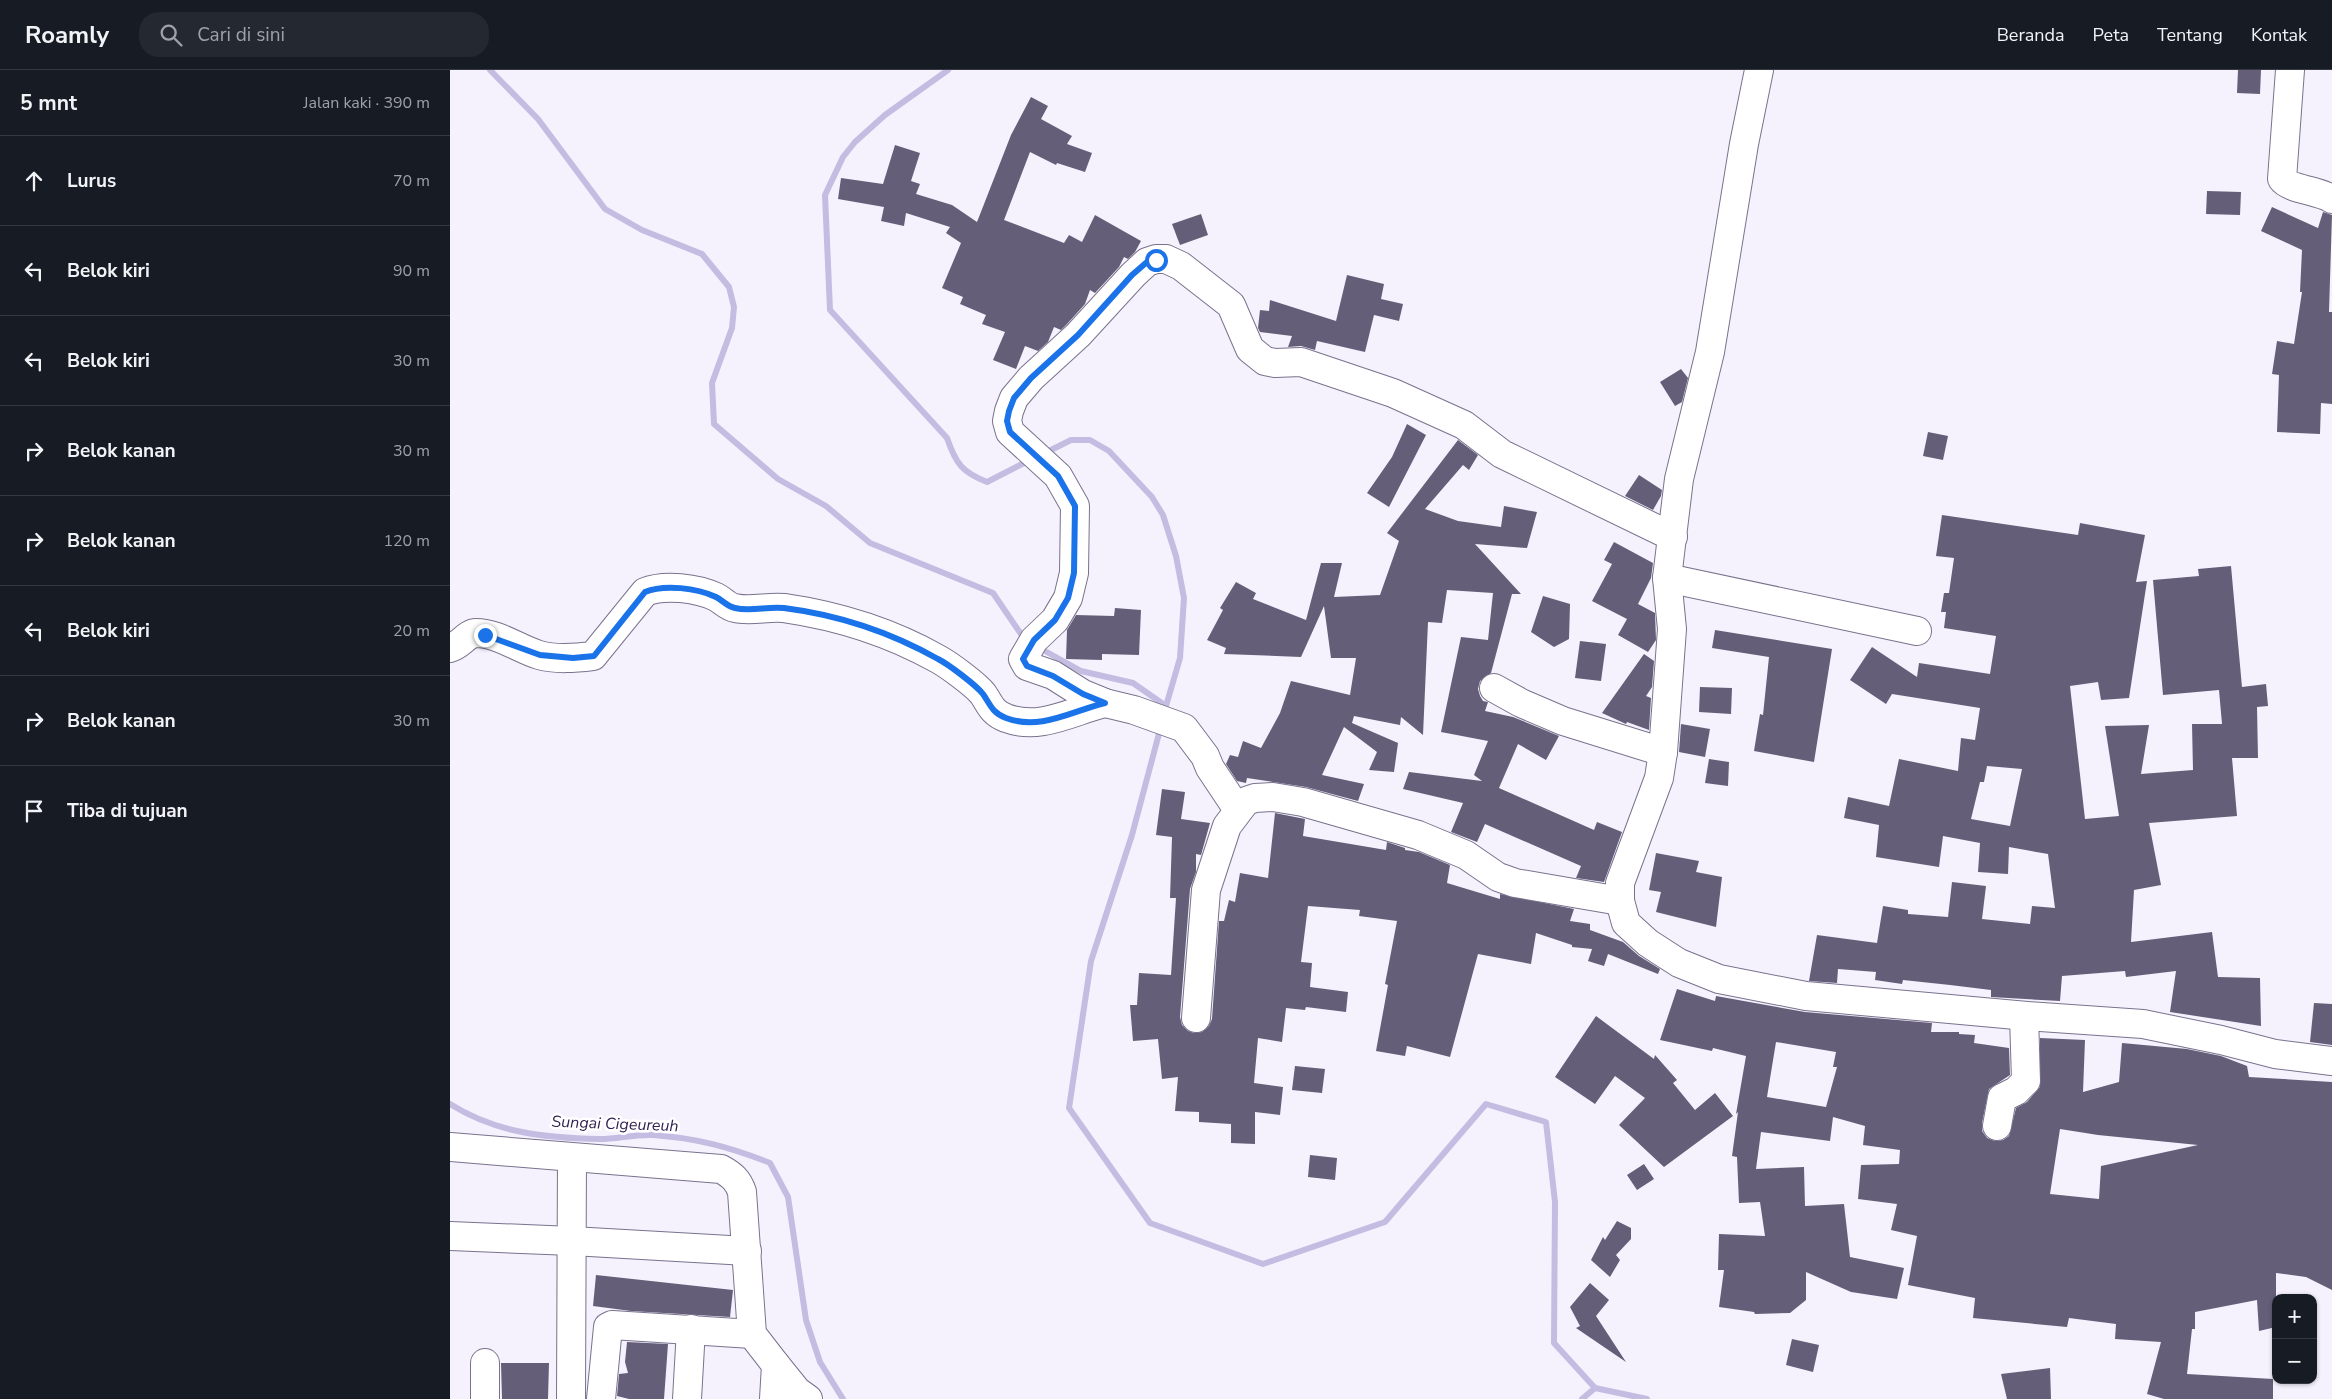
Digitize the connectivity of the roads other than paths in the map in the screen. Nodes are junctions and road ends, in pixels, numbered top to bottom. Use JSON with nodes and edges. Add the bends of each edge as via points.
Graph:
{"nodes":[{"id":1,"x":1759,"y":70,"type":"edge"},
{"id":2,"x":2290,"y":70,"type":"edge"},
{"id":3,"x":2332,"y":199,"type":"edge"},
{"id":4,"x":1673,"y":537,"type":"junction"},
{"id":5,"x":1668,"y":578,"type":"junction"},
{"id":6,"x":1917,"y":631,"type":"dead end"},
{"id":7,"x":450,"y":648,"type":"edge"},
{"id":8,"x":1494,"y":688,"type":"dead end"},
{"id":9,"x":1105,"y":703,"type":"junction"},
{"id":10,"x":1663,"y":752,"type":"junction"},
{"id":11,"x":1238,"y":810,"type":"junction"},
{"id":12,"x":1620,"y":901,"type":"junction"},
{"id":13,"x":2024,"y":1016,"type":"junction"},
{"id":14,"x":1196,"y":1018,"type":"dead end"},
{"id":15,"x":2332,"y":1061,"type":"edge"},
{"id":16,"x":1997,"y":1126,"type":"dead end"},
{"id":17,"x":450,"y":1147,"type":"edge"},
{"id":18,"x":572,"y":1158,"type":"junction"},
{"id":19,"x":450,"y":1236,"type":"edge"},
{"id":20,"x":572,"y":1241,"type":"junction"},
{"id":21,"x":747,"y":1252,"type":"junction"},
{"id":22,"x":691,"y":1329,"type":"junction"},
{"id":23,"x":752,"y":1334,"type":"junction"},
{"id":24,"x":485,"y":1363,"type":"dead end"},
{"id":25,"x":776,"y":1365,"type":"junction"},
{"id":26,"x":485,"y":1399,"type":"edge"},
{"id":27,"x":571,"y":1399,"type":"edge"},
{"id":28,"x":601,"y":1399,"type":"edge"},
{"id":29,"x":687,"y":1399,"type":"edge"},
{"id":30,"x":774,"y":1399,"type":"edge"},
{"id":31,"x":808,"y":1399,"type":"edge"}],
"edges":[{"from":1,"to":4,"type":"street","via":[[1710,352],[1679,479]]},
{"from":2,"to":3,"type":"street","via":[[2282,179],[2288,185],[2312,190]]},
{"from":4,"to":5,"type":"street"},
{"from":4,"to":9,"type":"street","via":[[1502,454],[1464,425],[1394,393],[1301,362],[1275,364],[1265,361],[1250,349],[1230,305],[1181,266],[1166,260],[1147,262],[1078,335],[1031,378],[1014,398],[1007,421],[1010,432],[1058,476],[1075,506],[1074,573],[1068,598],[1055,620],[1029,650],[1027,666]]},
{"from":5,"to":6,"type":"street"},
{"from":5,"to":10,"type":"street","via":[[1672,629]]},
{"from":7,"to":9,"type":"street","via":[[478,633],[540,655],[594,656],[645,592],[684,589],[714,596],[732,608],[782,608],[852,621],[884,633],[940,660],[972,682],[988,705],[1004,717],[1042,722]]},
{"from":8,"to":10,"type":"street","via":[[1563,721]]},
{"from":9,"to":11,"type":"street","via":[[1184,728]]},
{"from":10,"to":12,"type":"street","via":[[1659,778],[1620,883]]},
{"from":11,"to":12,"type":"street","via":[[1246,801],[1255,798],[1274,797],[1303,802],[1418,836],[1466,855],[1498,877],[1514,883]]},
{"from":11,"to":14,"type":"street","via":[[1227,826],[1206,890]]},
{"from":12,"to":13,"type":"street","via":[[1626,923],[1648,943],[1679,963],[1719,979],[1806,996]]},
{"from":13,"to":15,"type":"street","via":[[2143,1024],[2275,1054]]},
{"from":13,"to":16,"type":"street","via":[[2026,1081],[2016,1092],[2002,1098]]},
{"from":17,"to":18,"type":"street"},
{"from":18,"to":20,"type":"street"},
{"from":18,"to":21,"type":"street","via":[[721,1168],[740,1184]]},
{"from":19,"to":20,"type":"street"},
{"from":20,"to":21,"type":"street"},
{"from":20,"to":27,"type":"street"},
{"from":21,"to":23,"type":"street"},
{"from":22,"to":23,"type":"street"},
{"from":22,"to":28,"type":"street","via":[[608,1327]]},
{"from":22,"to":29,"type":"street"},
{"from":23,"to":25,"type":"street"},
{"from":24,"to":26,"type":"street"},
{"from":25,"to":30,"type":"street"},
{"from":25,"to":31,"type":"street","via":[[797,1391]]}]}
